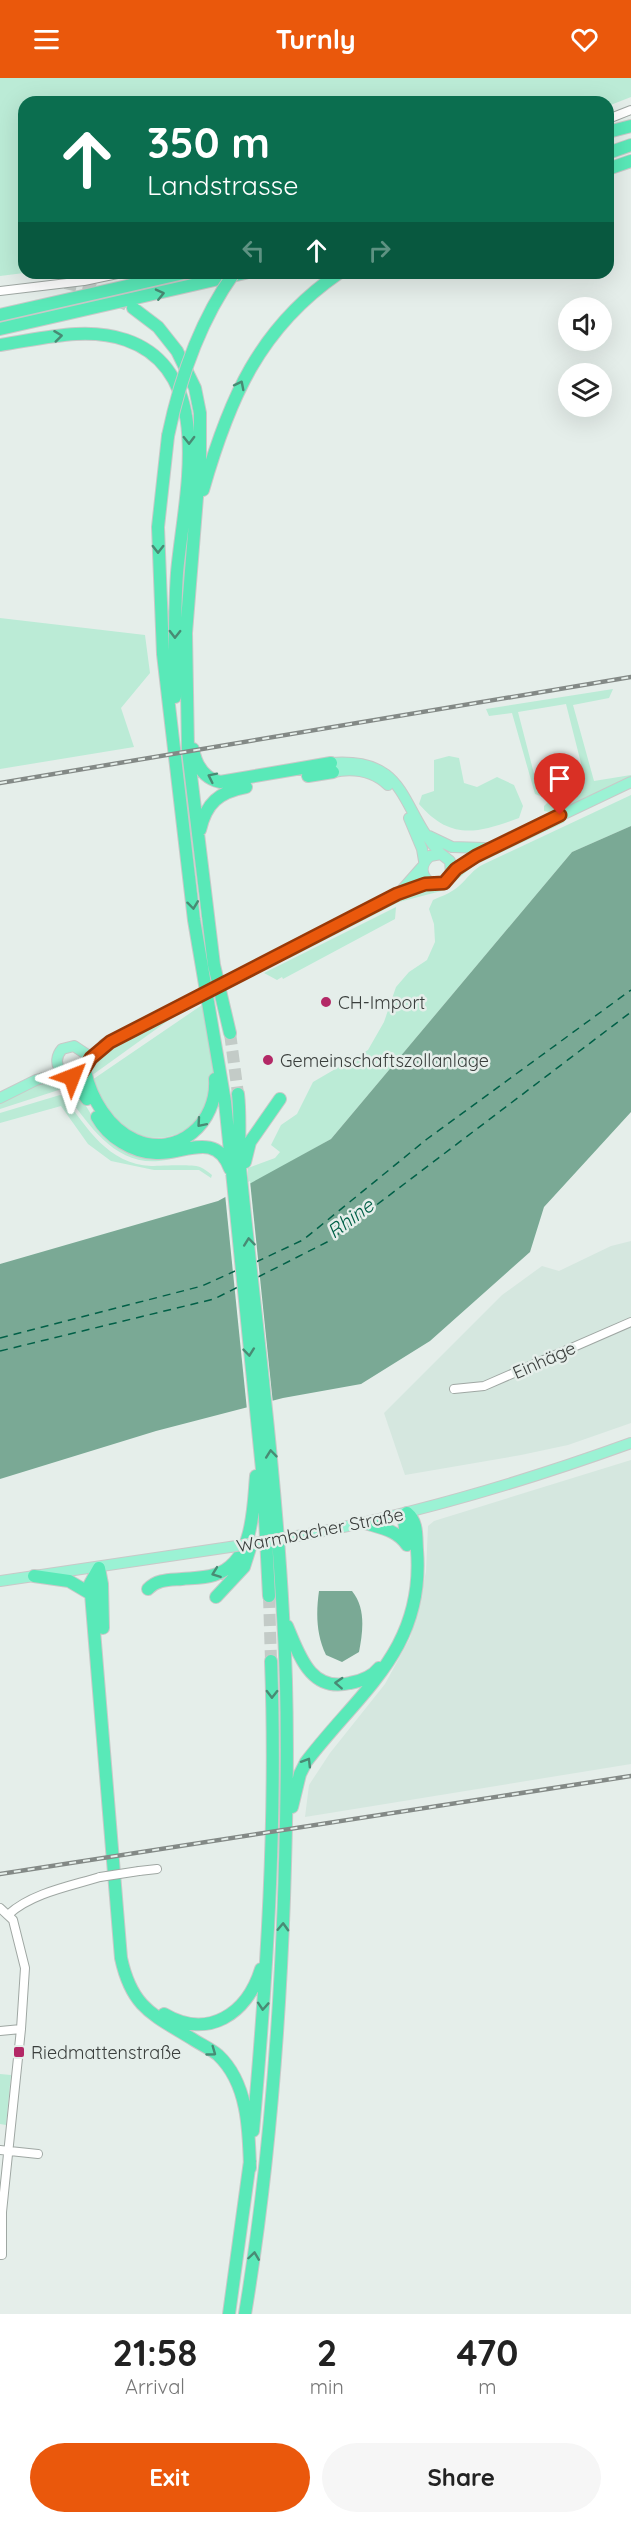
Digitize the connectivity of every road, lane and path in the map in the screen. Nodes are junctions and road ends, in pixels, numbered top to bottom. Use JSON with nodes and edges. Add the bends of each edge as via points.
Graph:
{"nodes":[{"id":1,"x":631,"y":110,"type":"edge"},
{"id":2,"x":614,"y":117,"type":"edge"},
{"id":3,"x":631,"y":126,"type":"edge"},
{"id":4,"x":614,"y":130,"type":"edge"},
{"id":5,"x":631,"y":146,"type":"edge"},
{"id":6,"x":614,"y":151,"type":"edge"},
{"id":7,"x":631,"y":161,"type":"edge"},
{"id":8,"x":614,"y":167,"type":"edge"},
{"id":9,"x":97,"y":279,"type":"edge"},
{"id":10,"x":158,"y":279,"type":"edge"},
{"id":11,"x":219,"y":279,"type":"edge"},
{"id":12,"x":230,"y":279,"type":"edge"},
{"id":13,"x":332,"y":279,"type":"edge"},
{"id":14,"x":0,"y":291,"type":"edge"},
{"id":15,"x":133,"y":308,"type":"tunnel mouth"},
{"id":16,"x":0,"y":315,"type":"edge"},
{"id":17,"x":0,"y":329,"type":"edge"},
{"id":18,"x":0,"y":345,"type":"edge"},
{"id":19,"x":196,"y":514,"type":"junction"},
{"id":20,"x":188,"y":715,"type":"junction"},
{"id":21,"x":174,"y":746,"type":"junction"},
{"id":22,"x":332,"y":768,"type":"junction"},
{"id":23,"x":631,"y":782,"type":"edge"},
{"id":24,"x":426,"y":834,"type":"junction"},
{"id":25,"x":199,"y":837,"type":"junction"},
{"id":26,"x":495,"y":847,"type":"junction"},
{"id":27,"x":444,"y":856,"type":"junction"},
{"id":28,"x":476,"y":856,"type":"junction"},
{"id":29,"x":423,"y":864,"type":"junction"},
{"id":30,"x":451,"y":874,"type":"junction"},
{"id":31,"x":432,"y":884,"type":"junction"},
{"id":32,"x":411,"y":886,"type":"junction"},
{"id":33,"x":209,"y":1006,"type":"junction"},
{"id":34,"x":230,"y":1033,"type":"tunnel mouth"},
{"id":35,"x":110,"y":1042,"type":"junction"},
{"id":36,"x":84,"y":1050,"type":"junction"},
{"id":37,"x":57,"y":1059,"type":"junction"},
{"id":38,"x":86,"y":1067,"type":"junction"},
{"id":39,"x":67,"y":1075,"type":"junction"},
{"id":40,"x":36,"y":1080,"type":"junction"},
{"id":41,"x":238,"y":1094,"type":"tunnel mouth"},
{"id":42,"x":0,"y":1098,"type":"edge"},
{"id":43,"x":280,"y":1099,"type":"dead end"},
{"id":44,"x":239,"y":1166,"type":"junction"},
{"id":45,"x":248,"y":1292,"type":"junction"},
{"id":46,"x":631,"y":1322,"type":"edge"},
{"id":47,"x":454,"y":1389,"type":"dead end"},
{"id":48,"x":262,"y":1421,"type":"junction"},
{"id":49,"x":631,"y":1443,"type":"edge"},
{"id":50,"x":259,"y":1446,"type":"junction"},
{"id":51,"x":263,"y":1479,"type":"junction"},
{"id":52,"x":407,"y":1513,"type":"junction"},
{"id":53,"x":264,"y":1515,"type":"junction"},
{"id":54,"x":364,"y":1523,"type":"junction"},
{"id":55,"x":407,"y":1544,"type":"junction"},
{"id":56,"x":260,"y":1547,"type":"dead end"},
{"id":57,"x":99,"y":1568,"type":"junction"},
{"id":58,"x":34,"y":1576,"type":"junction"},
{"id":59,"x":0,"y":1581,"type":"edge"},
{"id":60,"x":148,"y":1589,"type":"dead end"},
{"id":61,"x":91,"y":1594,"type":"junction"},
{"id":62,"x":269,"y":1596,"type":"tunnel mouth"},
{"id":63,"x":216,"y":1598,"type":"dead end"},
{"id":64,"x":284,"y":1618,"type":"junction"},
{"id":65,"x":271,"y":1661,"type":"tunnel mouth"},
{"id":66,"x":286,"y":1816,"type":"junction"},
{"id":67,"x":157,"y":1869,"type":"dead end"},
{"id":68,"x":0,"y":1908,"type":"edge"},
{"id":69,"x":9,"y":1914,"type":"junction"},
{"id":70,"x":267,"y":1947,"type":"junction"},
{"id":71,"x":21,"y":2030,"type":"junction"},
{"id":72,"x":0,"y":2031,"type":"edge"},
{"id":73,"x":4,"y":2150,"type":"edge"},
{"id":74,"x":38,"y":2154,"type":"dead end"},
{"id":75,"x":250,"y":2168,"type":"junction"},
{"id":76,"x":0,"y":2255,"type":"edge"},
{"id":77,"x":229,"y":2314,"type":"edge"},
{"id":78,"x":245,"y":2314,"type":"edge"}],
"edges":[{"from":1,"to":2,"type":"street"},
{"from":3,"to":4,"type":"highway"},
{"from":5,"to":6,"type":"highway"},
{"from":7,"to":8,"type":"highway"},
{"from":9,"to":14,"type":"street"},
{"from":10,"to":16,"type":"highway"},
{"from":17,"to":11,"type":"highway","one_way":true},
{"from":12,"to":21,"type":"highway","one_way":true,"bridge":true,"via":[[190,354],[178,390],[159,501],[163,654]]},
{"from":19,"to":13,"type":"highway","one_way":true,"via":[[222,425],[248,369],[289,315]]},
{"from":15,"to":19,"type":"highway","via":[[171,342],[195,388],[201,436]]},
{"from":18,"to":21,"type":"highway","one_way":true,"via":[[73,335],[119,338],[158,359],[180,391],[189,449],[175,611]]},
{"from":19,"to":20,"type":"highway","via":[[186,622]]},
{"from":22,"to":20,"type":"highway","one_way":true,"via":[[215,781],[204,774],[197,762]]},
{"from":20,"to":25,"type":"highway","via":[[191,786]]},
{"from":21,"to":33,"type":"highway","one_way":true,"via":[[194,920]]},
{"from":22,"to":24,"type":"main road","via":[[364,764],[382,771],[397,786]]},
{"from":22,"to":25,"type":"highway","via":[[216,797],[206,811]]},
{"from":22,"to":29,"type":"main road","via":[[361,771],[386,783],[403,805],[422,849]]},
{"from":23,"to":26,"type":"main road"},
{"from":24,"to":26,"type":"main road","via":[[452,847]]},
{"from":24,"to":27,"type":"main road"},
{"from":25,"to":34,"type":"highway","via":[[214,965]]},
{"from":26,"to":28,"type":"main road"},
{"from":27,"to":28,"type":"main road"},
{"from":27,"to":29,"type":"main road","via":[[433,854]]},
{"from":27,"to":30,"type":"main road","via":[[452,865]]},
{"from":28,"to":30,"type":"main road"},
{"from":29,"to":31,"type":"main road","via":[[425,879]]},
{"from":29,"to":32,"type":"main road"},
{"from":30,"to":31,"type":"main road","via":[[444,883]]},
{"from":31,"to":32,"type":"main road"},
{"from":32,"to":35,"type":"main road","bridge":true},
{"from":33,"to":38,"type":"highway","one_way":true,"via":[[215,1099],[205,1120],[186,1137],[153,1144],[126,1135],[103,1113],[89,1089]]},
{"from":33,"to":44,"type":"highway"},
{"from":35,"to":36,"type":"main road"},
{"from":35,"to":38,"type":"main road"},
{"from":36,"to":37,"type":"main road","via":[[66,1047]]},
{"from":36,"to":38,"type":"main road"},
{"from":37,"to":39,"type":"main road","via":[[59,1069]]},
{"from":37,"to":40,"type":"main road"},
{"from":38,"to":39,"type":"main road"},
{"from":39,"to":40,"type":"main road"},
{"from":39,"to":44,"type":"highway","via":[[100,1121],[126,1144],[156,1154],[189,1147],[210,1148]]},
{"from":40,"to":42,"type":"main road"},
{"from":41,"to":44,"type":"highway"},
{"from":43,"to":44,"type":"highway","via":[[250,1142]]},
{"from":44,"to":45,"type":"highway"},
{"from":45,"to":44,"type":"highway","one_way":true,"via":[[244,1193]]},
{"from":45,"to":48,"type":"highway"},
{"from":46,"to":47,"type":"street","name":"Einhäge","via":[[484,1386]]},
{"from":48,"to":50,"type":"highway"},
{"from":64,"to":48,"type":"highway","one_way":true,"via":[[276,1504]]},
{"from":49,"to":52,"type":"main road","name":"Warmbacher Straße","via":[[534,1478]]},
{"from":50,"to":51,"type":"highway"},
{"from":50,"to":60,"type":"highway","one_way":true,"via":[[253,1513],[242,1553],[212,1576],[158,1581]]},
{"from":51,"to":53,"type":"highway"},
{"from":51,"to":63,"type":"highway","via":[[248,1556]]},
{"from":52,"to":54,"type":"main road","name":"Warmbacher Straße"},
{"from":52,"to":55,"type":"highway"},
{"from":66,"to":52,"type":"highway","one_way":true,"via":[[306,1762],[381,1674],[405,1628],[417,1587],[418,1562],[416,1526]]},
{"from":53,"to":56,"type":"highway"},
{"from":53,"to":62,"type":"highway"},
{"from":54,"to":55,"type":"highway","via":[[400,1535]]},
{"from":54,"to":57,"type":"main road","name":"Warmbacher Straße","bridge":true},
{"from":55,"to":64,"type":"highway","one_way":true,"via":[[413,1586],[405,1615],[387,1657],[378,1671],[364,1680],[332,1684],[318,1679],[297,1656]]},
{"from":57,"to":58,"type":"main road","name":"Warmbacher Straße"},
{"from":57,"to":61,"type":"highway","via":[[90,1584]]},
{"from":57,"to":70,"type":"highway","via":[[122,1911],[126,1959],[133,1983],[142,1998],[172,2019],[216,2021],[233,2014],[248,1999]]},
{"from":58,"to":59,"type":"main road","name":"Warmbacher Straße"},
{"from":58,"to":61,"type":"highway","via":[[69,1581]]},
{"from":61,"to":75,"type":"highway","one_way":true,"via":[[126,1981],[136,1999],[151,2013],[218,2055],[233,2076],[244,2102]]},
{"from":64,"to":66,"type":"highway"},
{"from":65,"to":70,"type":"highway","one_way":true},
{"from":78,"to":66,"type":"highway","one_way":true,"via":[[276,2061]]},
{"from":67,"to":69,"type":"street","bridge":true,"via":[[100,1877],[55,1890]]},
{"from":68,"to":69,"type":"street"},
{"from":69,"to":71,"type":"street","via":[[25,1968]]},
{"from":70,"to":75,"type":"highway","one_way":true},
{"from":71,"to":72,"type":"street"},
{"from":71,"to":73,"type":"street"},
{"from":73,"to":74,"type":"street"},
{"from":73,"to":76,"type":"street"},
{"from":75,"to":77,"type":"highway"}]}
